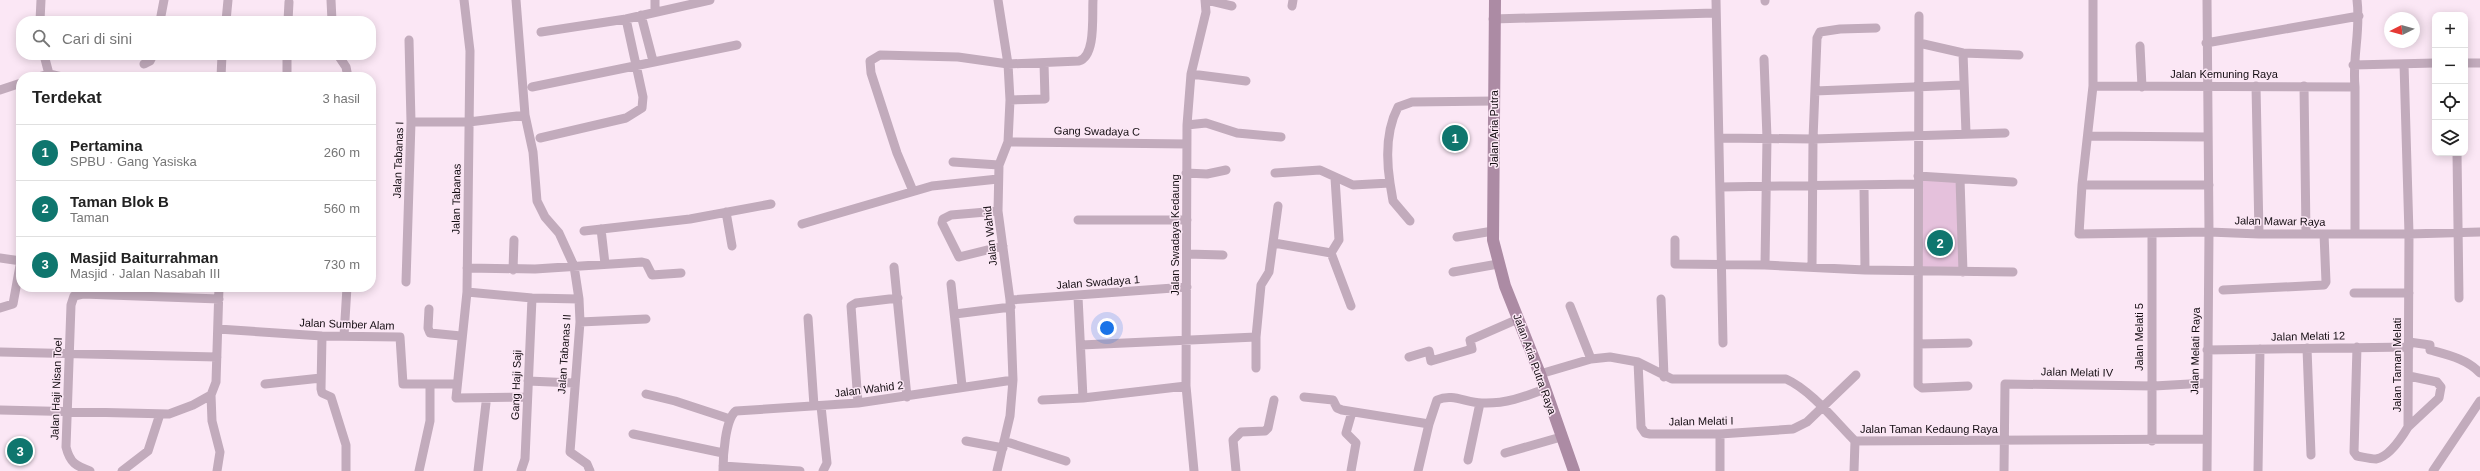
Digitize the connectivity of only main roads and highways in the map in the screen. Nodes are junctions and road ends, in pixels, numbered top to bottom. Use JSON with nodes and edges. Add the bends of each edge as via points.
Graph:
{"nodes":[{"id":1,"x":1495,"y":0,"type":"edge"},
{"id":2,"x":1498,"y":261,"type":"joint"},
{"id":3,"x":1574,"y":471,"type":"edge"}],
"edges":[{"from":1,"to":2,"type":"main road","name":"Jalan Aria Putra","via":[[1493,232]]},
{"from":2,"to":3,"type":"main road","name":"Jalan Aria Putra Raya"}]}
